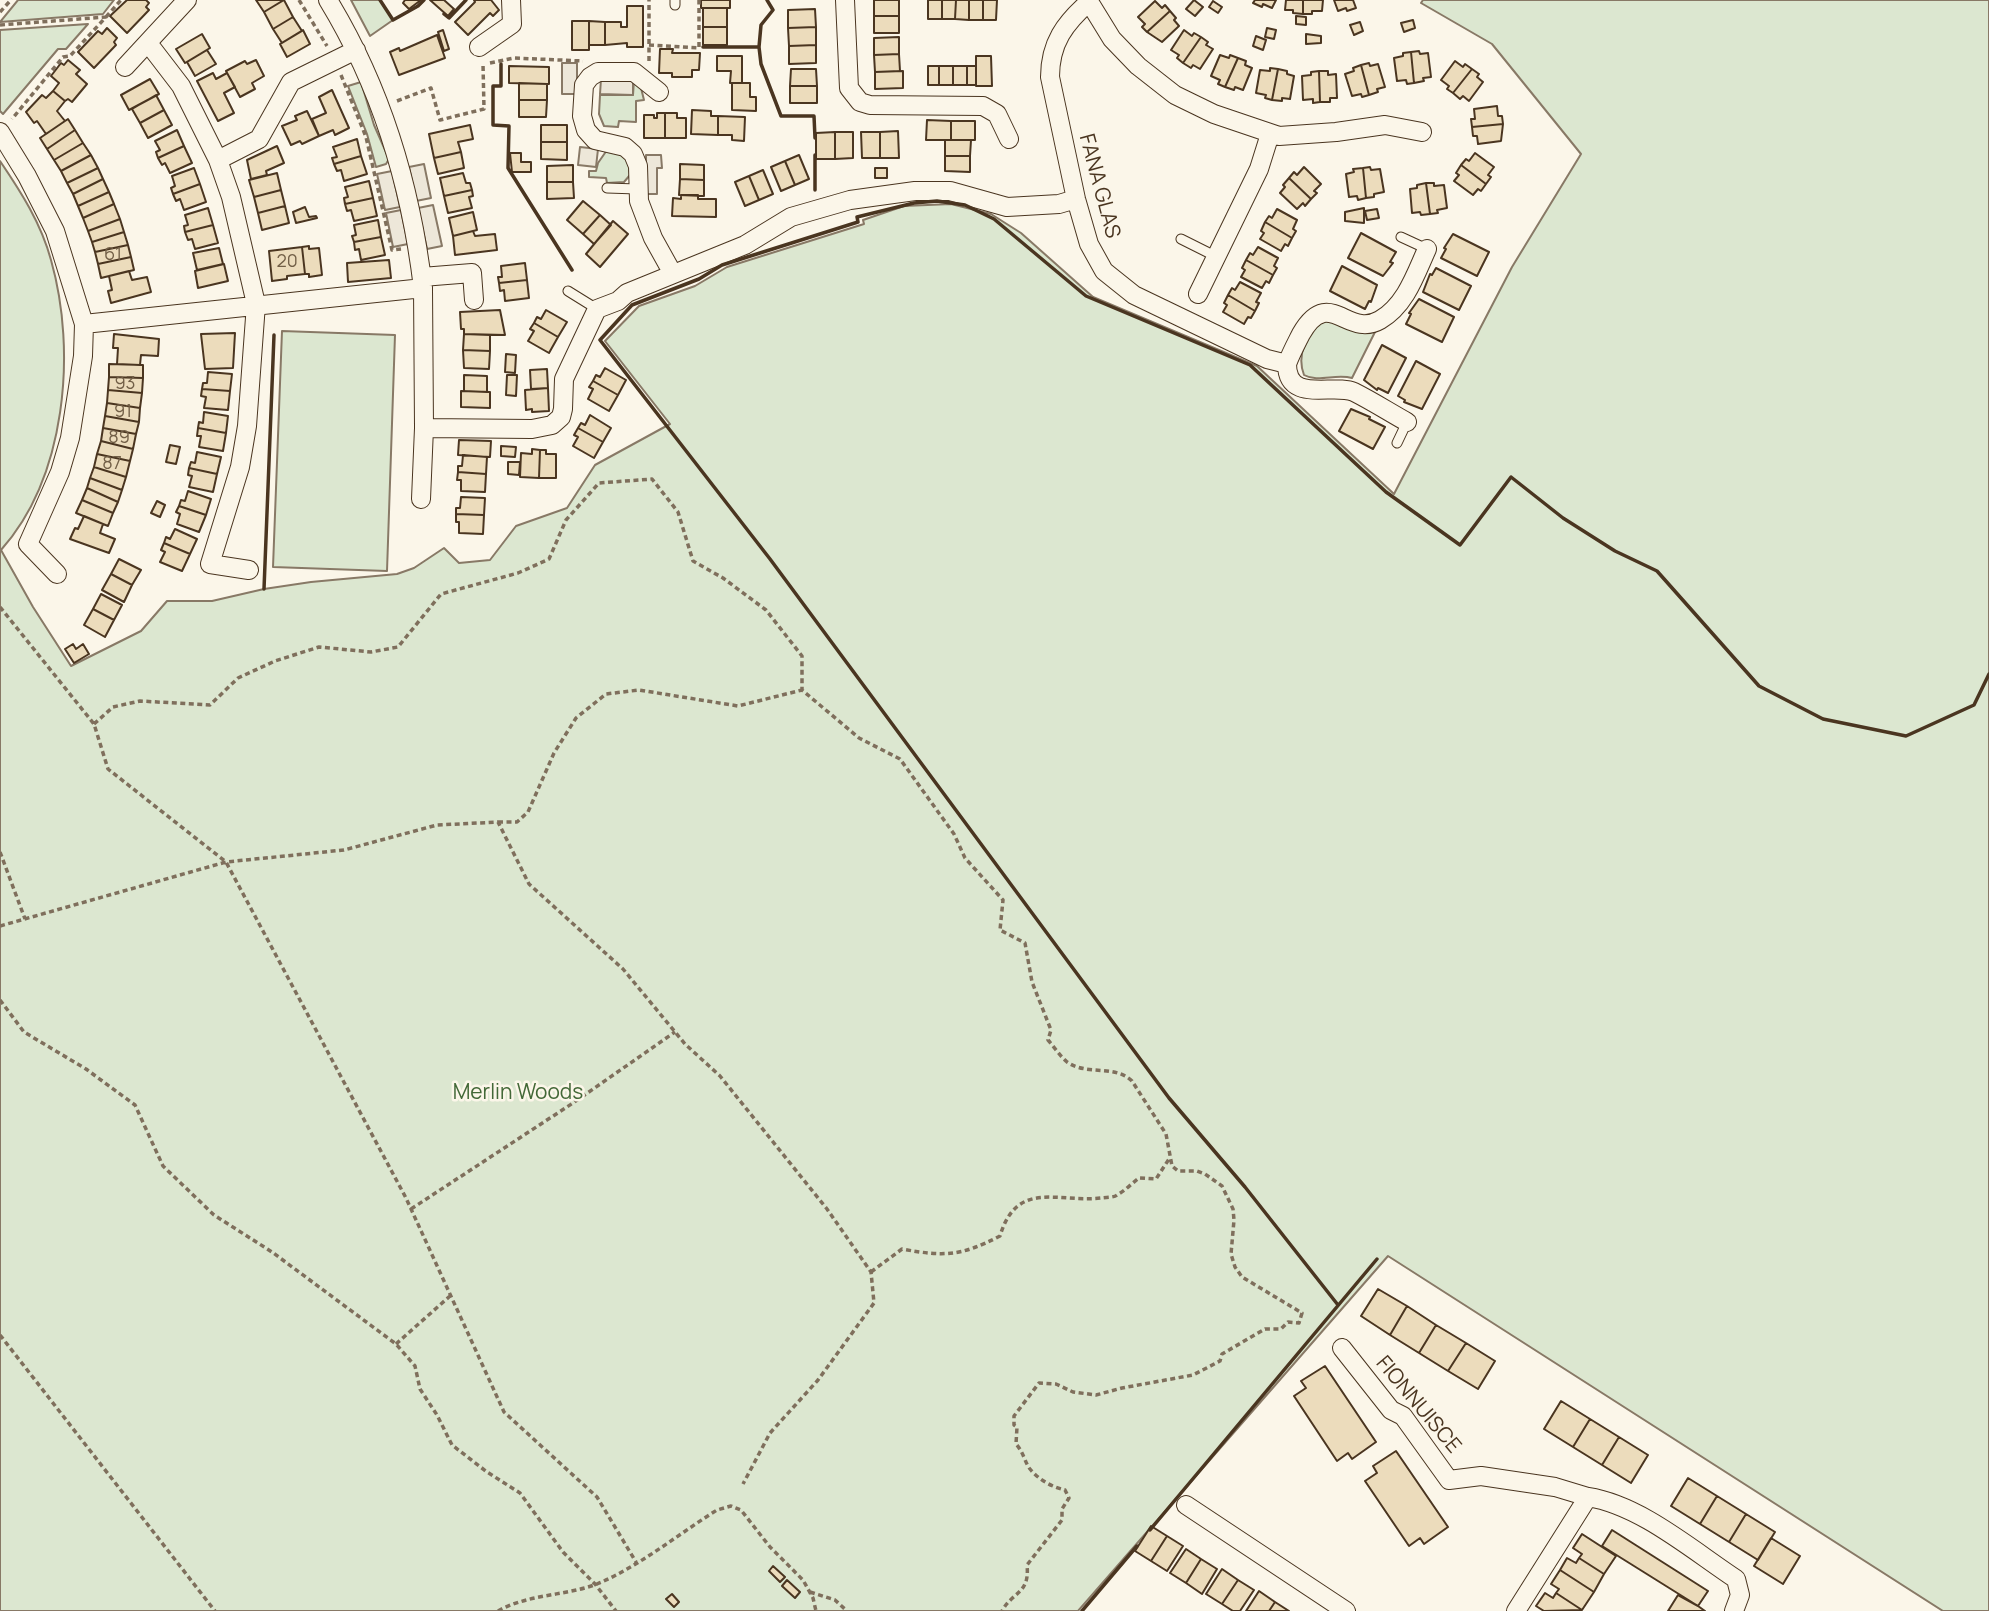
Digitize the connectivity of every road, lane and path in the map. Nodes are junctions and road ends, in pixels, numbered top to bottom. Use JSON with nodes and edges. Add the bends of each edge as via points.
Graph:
{"nodes":[{"id":1,"x":11,"y":0,"type":"edge"},
{"id":2,"x":121,"y":0,"type":"edge"},
{"id":3,"x":187,"y":0,"type":"edge"},
{"id":4,"x":299,"y":0,"type":"edge"},
{"id":5,"x":328,"y":0,"type":"edge"},
{"id":6,"x":511,"y":0,"type":"edge"},
{"id":7,"x":649,"y":0,"type":"edge"},
{"id":8,"x":699,"y":0,"type":"edge"},
{"id":9,"x":845,"y":0,"type":"edge"},
{"id":10,"x":1089,"y":1,"type":"edge"},
{"id":11,"x":0,"y":12,"type":"edge"},
{"id":12,"x":106,"y":17,"type":"junction"},
{"id":13,"x":0,"y":25,"type":"edge"},
{"id":14,"x":148,"y":43,"type":"junction"},
{"id":15,"x":649,"y":45,"type":"junction"},
{"id":16,"x":479,"y":47,"type":"dead end"},
{"id":17,"x":356,"y":50,"type":"junction"},
{"id":18,"x":335,"y":60,"type":"junction"},
{"id":19,"x":125,"y":67,"type":"dead end"},
{"id":20,"x":593,"y":74,"type":"junction"},
{"id":21,"x":654,"y":88,"type":"joint"},
{"id":22,"x":381,"y":107,"type":"junction"},
{"id":23,"x":4,"y":128,"type":"edge"},
{"id":24,"x":1422,"y":132,"type":"dead end"},
{"id":25,"x":1270,"y":134,"type":"junction"},
{"id":26,"x":1009,"y":139,"type":"dead end"},
{"id":27,"x":218,"y":160,"type":"junction"},
{"id":28,"x":607,"y":188,"type":"dead end"},
{"id":29,"x":637,"y":189,"type":"junction"},
{"id":30,"x":1076,"y":199,"type":"junction"},
{"id":31,"x":1401,"y":237,"type":"dead end"},
{"id":32,"x":1181,"y":239,"type":"dead end"},
{"id":33,"x":408,"y":247,"type":"dead end"},
{"id":34,"x":1427,"y":248,"type":"joint"},
{"id":35,"x":1217,"y":257,"type":"junction"},
{"id":36,"x":673,"y":274,"type":"junction"},
{"id":37,"x":423,"y":282,"type":"junction"},
{"id":38,"x":568,"y":291,"type":"dead end"},
{"id":39,"x":1198,"y":294,"type":"dead end"},
{"id":40,"x":474,"y":300,"type":"dead end"},
{"id":41,"x":256,"y":304,"type":"junction"},
{"id":42,"x":597,"y":309,"type":"junction"},
{"id":43,"x":84,"y":324,"type":"junction"},
{"id":44,"x":1287,"y":363,"type":"junction"},
{"id":45,"x":1406,"y":422,"type":"joint"},
{"id":46,"x":424,"y":428,"type":"junction"},
{"id":47,"x":1397,"y":443,"type":"dead end"},
{"id":48,"x":421,"y":499,"type":"dead end"},
{"id":49,"x":249,"y":570,"type":"dead end"},
{"id":50,"x":57,"y":574,"type":"dead end"},
{"id":51,"x":0,"y":607,"type":"edge"},
{"id":52,"x":802,"y":690,"type":"junction"},
{"id":53,"x":94,"y":724,"type":"junction"},
{"id":54,"x":498,"y":822,"type":"junction"},
{"id":55,"x":0,"y":852,"type":"edge"},
{"id":56,"x":226,"y":862,"type":"junction"},
{"id":57,"x":25,"y":919,"type":"junction"},
{"id":58,"x":0,"y":926,"type":"edge"},
{"id":59,"x":0,"y":1000,"type":"edge"},
{"id":60,"x":675,"y":1032,"type":"junction"},
{"id":61,"x":1170,"y":1157,"type":"junction"},
{"id":62,"x":411,"y":1209,"type":"junction"},
{"id":63,"x":872,"y":1272,"type":"junction"},
{"id":64,"x":450,"y":1296,"type":"junction"},
{"id":65,"x":0,"y":1335,"type":"edge"},
{"id":66,"x":396,"y":1343,"type":"junction"},
{"id":67,"x":1342,"y":1348,"type":"dead end"},
{"id":68,"x":743,"y":1484,"type":"dead end"},
{"id":69,"x":1588,"y":1497,"type":"junction"},
{"id":70,"x":1186,"y":1505,"type":"dead end"},
{"id":71,"x":636,"y":1562,"type":"junction"},
{"id":72,"x":595,"y":1584,"type":"junction"},
{"id":73,"x":810,"y":1592,"type":"junction"},
{"id":74,"x":215,"y":1611,"type":"edge"},
{"id":75,"x":498,"y":1611,"type":"edge"},
{"id":76,"x":616,"y":1611,"type":"edge"},
{"id":77,"x":816,"y":1611,"type":"edge"},
{"id":78,"x":847,"y":1611,"type":"edge"},
{"id":79,"x":1002,"y":1611,"type":"edge"},
{"id":80,"x":1346,"y":1611,"type":"edge"},
{"id":81,"x":1516,"y":1611,"type":"edge"},
{"id":82,"x":1734,"y":1611,"type":"edge"}],
"edges":[{"from":1,"to":11,"type":"path"},
{"from":2,"to":12,"type":"path"},
{"from":3,"to":14,"type":"street"},
{"from":4,"to":18,"type":"path"},
{"from":5,"to":17,"type":"street"},
{"from":6,"to":16,"type":"street","via":[[512,24]]},
{"from":7,"to":15,"type":"path"},
{"from":8,"to":15,"type":"path","via":[[699,48]]},
{"from":9,"to":26,"type":"street","via":[[849,88],[860,102],[983,106],[997,114]]},
{"from":10,"to":25,"type":"street","name":"FANA GLAS","via":[[1120,48],[1161,86],[1200,108]]},
{"from":10,"to":30,"type":"street","name":"FANA GLAS","via":[[1058,36],[1050,71]]},
{"from":12,"to":13,"type":"path"},
{"from":12,"to":23,"type":"path","via":[[71,56],[62,57]]},
{"from":14,"to":19,"type":"street"},
{"from":14,"to":27,"type":"street","via":[[181,86]]},
{"from":15,"to":21,"type":"path"},
{"from":17,"to":18,"type":"street"},
{"from":17,"to":22,"type":"street"},
{"from":18,"to":27,"type":"street","via":[[291,82],[259,139]]},
{"from":18,"to":33,"type":"path","via":[[366,137],[392,250]]},
{"from":20,"to":21,"type":"street","via":[[629,71]]},
{"from":20,"to":22,"type":"path","via":[[581,60],[514,58],[481,65],[484,109],[440,120],[431,88]]},
{"from":20,"to":29,"type":"street","via":[[582,91],[584,127],[600,142],[629,149],[638,166]]},
{"from":22,"to":37,"type":"street","via":[[401,170]]},
{"from":23,"to":43,"type":"street","via":[[55,231]]},
{"from":24,"to":25,"type":"street","name":"FANA GLAS","via":[[1385,125],[1291,136]]},
{"from":25,"to":35,"type":"street","via":[[1259,169]]},
{"from":27,"to":41,"type":"street"},
{"from":28,"to":29,"type":"lane"},
{"from":29,"to":36,"type":"street","via":[[649,230]]},
{"from":30,"to":36,"type":"street","via":[[1007,207],[950,191],[915,191],[850,200],[791,217],[745,244]]},
{"from":30,"to":44,"type":"street","name":"FANA GLAS","via":[[1096,259],[1125,290],[1267,359]]},
{"from":31,"to":34,"type":"lane"},
{"from":32,"to":35,"type":"lane"},
{"from":34,"to":44,"type":"street","via":[[1404,297],[1381,319],[1359,324],[1331,312],[1320,313],[1308,323]]},
{"from":35,"to":39,"type":"street"},
{"from":36,"to":42,"type":"street"},
{"from":37,"to":40,"type":"street","via":[[472,272]]},
{"from":37,"to":41,"type":"street"},
{"from":37,"to":46,"type":"street"},
{"from":38,"to":42,"type":"lane"},
{"from":41,"to":43,"type":"street"},
{"from":41,"to":49,"type":"street","via":[[240,467],[210,564]]},
{"from":42,"to":46,"type":"street","via":[[564,379],[561,417],[552,425],[532,429]]},
{"from":43,"to":50,"type":"street","via":[[70,438],[28,544]]},
{"from":44,"to":45,"type":"street","via":[[1291,377],[1304,388],[1353,392]]},
{"from":45,"to":47,"type":"lane"},
{"from":46,"to":48,"type":"street"},
{"from":51,"to":53,"type":"path"},
{"from":52,"to":53,"type":"path","via":[[802,656],[766,610],[693,561],[678,512],[652,479],[599,483],[566,520],[549,559],[441,594],[398,647],[371,652],[319,648],[238,678],[210,705],[140,701],[113,707]]},
{"from":52,"to":54,"type":"path","via":[[738,706],[639,690],[606,694],[576,718],[554,753],[528,812],[517,822]]},
{"from":52,"to":61,"type":"path","via":[[859,738],[900,759],[954,834],[965,858],[1003,900],[1000,930],[1025,943],[1032,982],[1051,1030],[1048,1040],[1068,1063],[1125,1074],[1157,1118]]},
{"from":53,"to":56,"type":"path","via":[[108,769]]},
{"from":54,"to":56,"type":"path","via":[[437,825],[344,850]]},
{"from":54,"to":60,"type":"path","via":[[529,884],[623,970]]},
{"from":55,"to":57,"type":"path"},
{"from":56,"to":57,"type":"path"},
{"from":56,"to":62,"type":"path"},
{"from":57,"to":58,"type":"path"},
{"from":59,"to":66,"type":"path","via":[[24,1032],[135,1105],[163,1166],[214,1215]]},
{"from":60,"to":62,"type":"path"},
{"from":60,"to":63,"type":"path","via":[[752,1115]]},
{"from":61,"to":63,"type":"path","via":[[1156,1179],[1139,1178],[1116,1196],[1085,1200],[1053,1195],[1028,1200],[1006,1217],[1000,1236],[973,1250],[936,1255],[902,1249]]},
{"from":61,"to":79,"type":"path","via":[[1171,1166],[1178,1171],[1205,1174],[1222,1186],[1233,1209],[1231,1254],[1235,1267],[1242,1277],[1302,1313],[1299,1323],[1265,1329],[1193,1375],[1096,1395],[1039,1383],[1014,1416],[1016,1444],[1025,1454],[1028,1468],[1053,1488],[1065,1490],[1069,1499],[1062,1520],[1027,1565],[1025,1587]]},
{"from":62,"to":64,"type":"path"},
{"from":63,"to":68,"type":"path","via":[[874,1303],[818,1380],[770,1433]]},
{"from":64,"to":66,"type":"path"},
{"from":64,"to":71,"type":"path","via":[[504,1412],[597,1497]]},
{"from":65,"to":74,"type":"path"},
{"from":66,"to":72,"type":"path","via":[[415,1366],[419,1389],[452,1446],[520,1493],[564,1552]]},
{"from":67,"to":69,"type":"street","name":"FIONNUISCE","via":[[1391,1410],[1403,1416],[1450,1480],[1481,1476]]},
{"from":69,"to":81,"type":"street"},
{"from":69,"to":82,"type":"street","name":"FIONNUISCE","via":[[1628,1509],[1737,1579],[1740,1595]]},
{"from":70,"to":80,"type":"street"},
{"from":71,"to":72,"type":"path"},
{"from":71,"to":73,"type":"path","via":[[717,1510],[731,1506],[741,1510]]},
{"from":72,"to":75,"type":"path"},
{"from":72,"to":76,"type":"path"},
{"from":73,"to":77,"type":"path"},
{"from":73,"to":78,"type":"path","via":[[835,1600]]}]}
